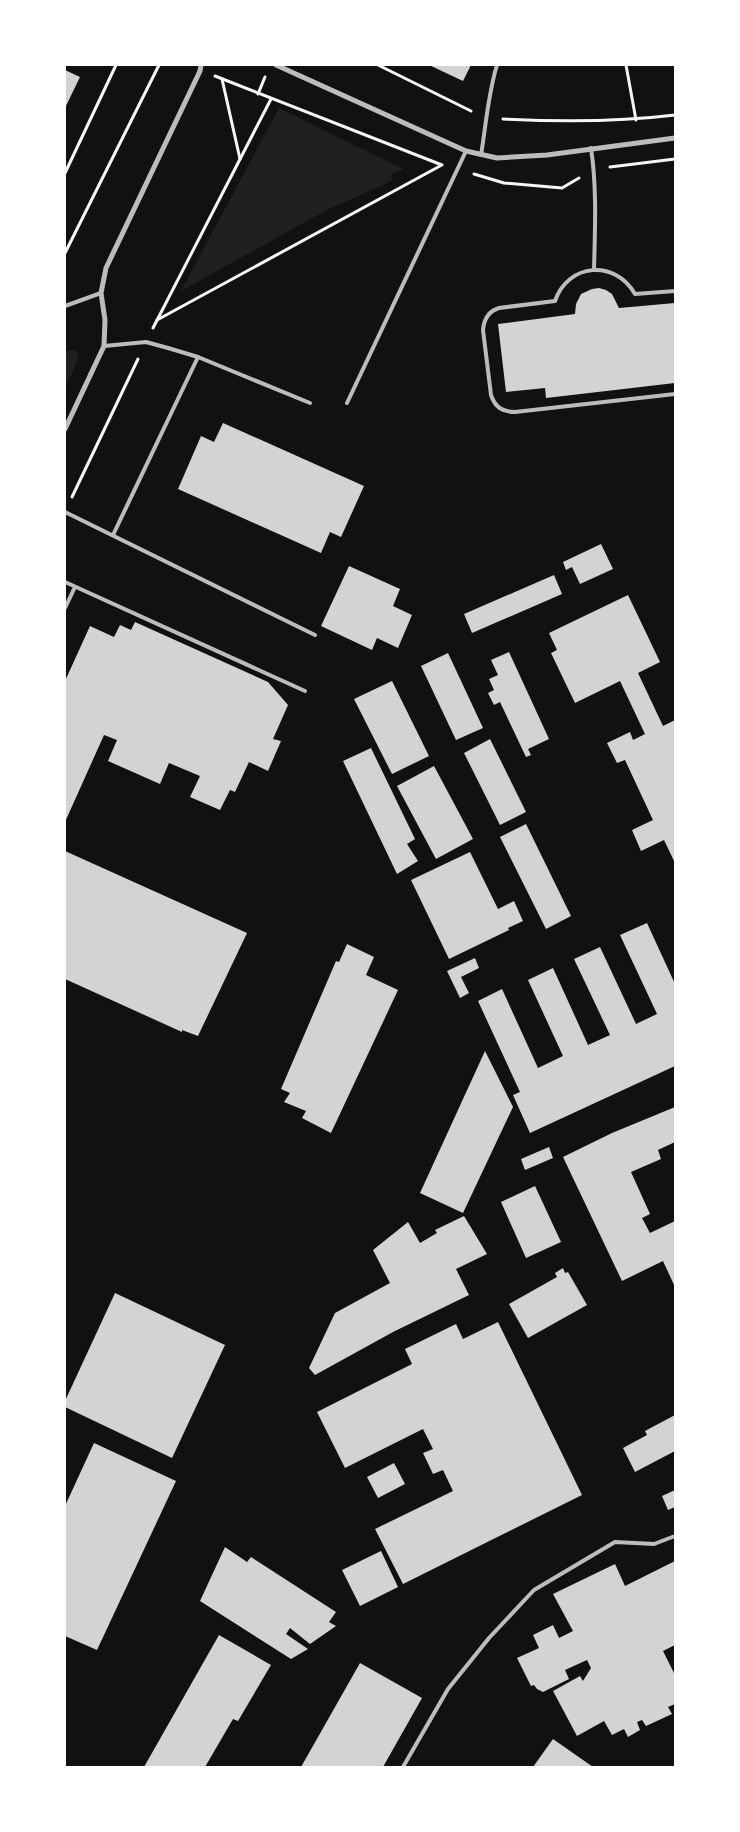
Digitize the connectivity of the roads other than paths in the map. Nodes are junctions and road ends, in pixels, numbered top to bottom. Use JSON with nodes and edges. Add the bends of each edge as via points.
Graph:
{"nodes":[{"id":1,"x":276,"y":65,"type":"edge"},
{"id":2,"x":497,"y":65,"type":"edge"},
{"id":3,"x":201,"y":68,"type":"edge"},
{"id":4,"x":675,"y":138,"type":"edge"},
{"id":5,"x":591,"y":148,"type":"junction"},
{"id":6,"x":466,"y":151,"type":"junction"},
{"id":7,"x":481,"y":155,"type":"junction"},
{"id":8,"x":594,"y":270,"type":"junction"},
{"id":9,"x":675,"y":291,"type":"edge"},
{"id":10,"x":101,"y":293,"type":"junction"},
{"id":11,"x":65,"y":306,"type":"edge"},
{"id":12,"x":104,"y":346,"type":"junction"},
{"id":13,"x":198,"y":357,"type":"junction"},
{"id":14,"x":675,"y":394,"type":"edge"},
{"id":15,"x":310,"y":403,"type":"dead end"},
{"id":16,"x":347,"y":403,"type":"dead end"},
{"id":17,"x":65,"y":429,"type":"edge"},
{"id":18,"x":65,"y":512,"type":"edge"},
{"id":19,"x":112,"y":536,"type":"junction"},
{"id":20,"x":65,"y":582,"type":"edge"},
{"id":21,"x":75,"y":587,"type":"junction"},
{"id":22,"x":65,"y":608,"type":"edge"},
{"id":23,"x":315,"y":635,"type":"dead end"},
{"id":24,"x":305,"y":690,"type":"dead end"},
{"id":25,"x":675,"y":1536,"type":"edge"},
{"id":26,"x":402,"y":1767,"type":"edge"}],
"edges":[{"from":1,"to":6,"type":"street"},
{"from":2,"to":7,"type":"lane","via":[[490,90]]},
{"from":3,"to":10,"type":"street","via":[[106,268]]},
{"from":4,"to":5,"type":"street"},
{"from":5,"to":7,"type":"street","via":[[547,155],[498,158]]},
{"from":5,"to":8,"type":"lane","via":[[596,201]]},
{"from":6,"to":7,"type":"street"},
{"from":6,"to":16,"type":"lane"},
{"from":8,"to":9,"type":"lane","via":[[618,276],[635,294]]},
{"from":8,"to":14,"type":"lane","via":[[570,279],[560,289],[555,301],[499,308],[488,314],[484,330],[491,395],[495,404],[515,412]]},
{"from":10,"to":11,"type":"lane"},
{"from":10,"to":12,"type":"street"},
{"from":12,"to":13,"type":"lane","via":[[146,342]]},
{"from":12,"to":17,"type":"street"},
{"from":13,"to":15,"type":"lane"},
{"from":13,"to":19,"type":"lane"},
{"from":18,"to":19,"type":"lane"},
{"from":19,"to":23,"type":"lane"},
{"from":20,"to":21,"type":"lane"},
{"from":21,"to":22,"type":"lane"},
{"from":21,"to":24,"type":"lane"},
{"from":25,"to":26,"type":"lane","via":[[654,1544],[615,1542],[534,1590],[489,1638],[448,1690]]}]}
